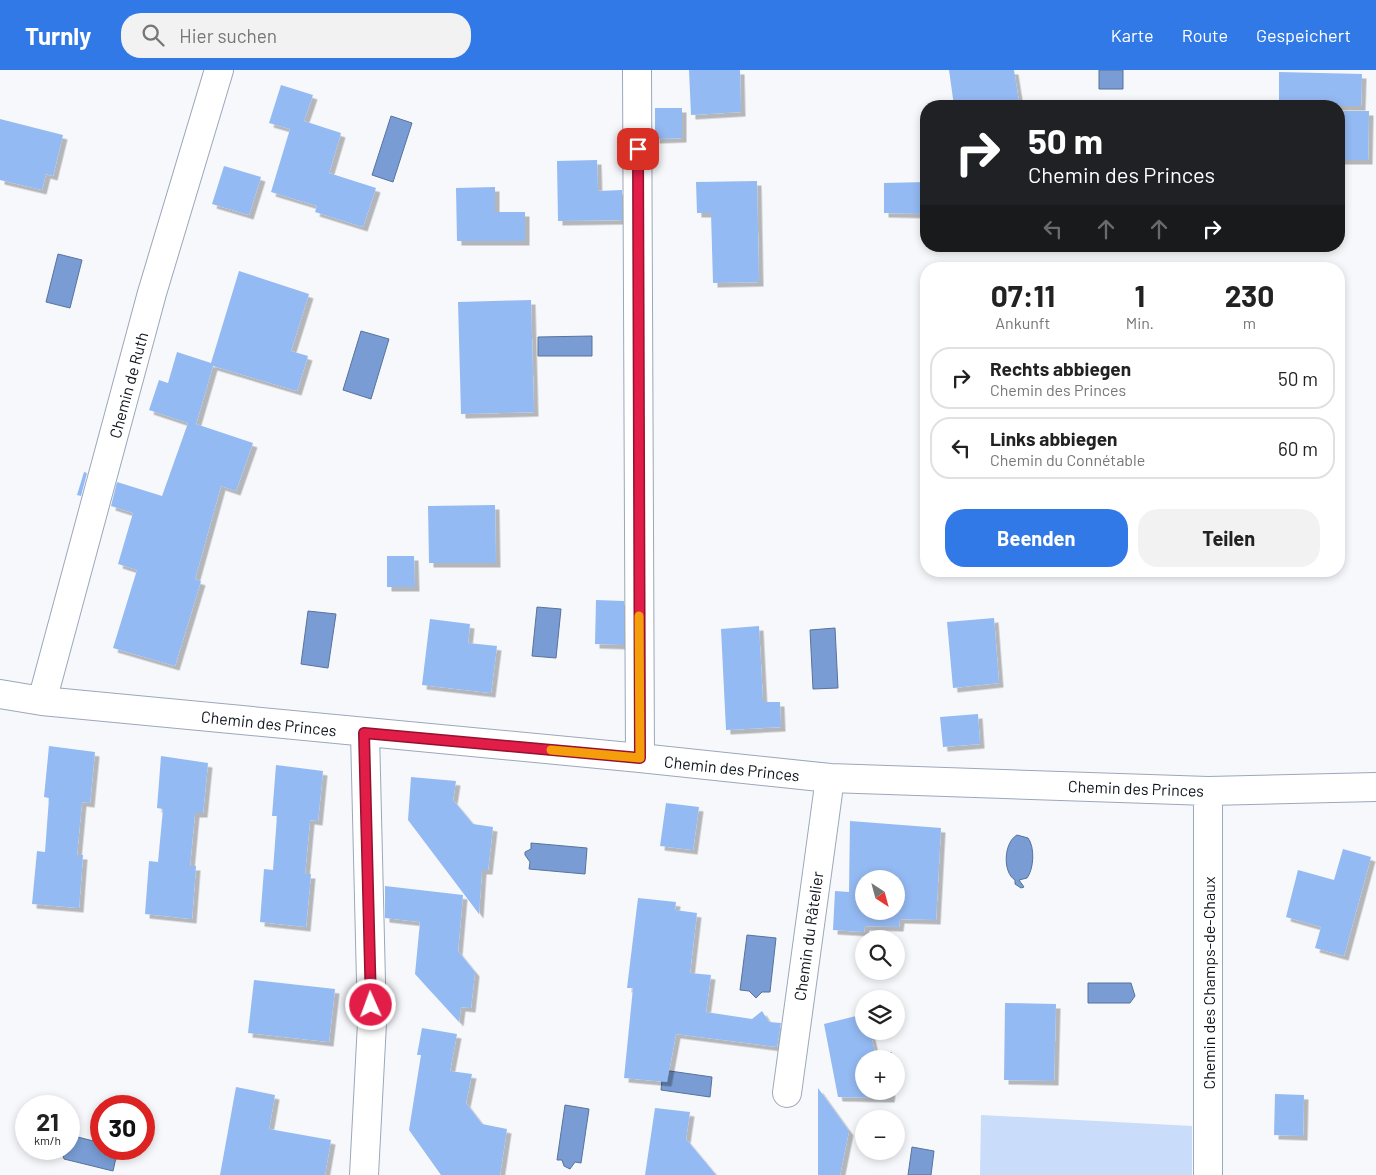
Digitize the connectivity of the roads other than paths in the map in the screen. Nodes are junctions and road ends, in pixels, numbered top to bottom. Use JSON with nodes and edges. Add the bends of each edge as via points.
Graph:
{"nodes":[{"id":1,"x":219,"y":70,"type":"edge"},
{"id":2,"x":637,"y":70,"type":"edge"},
{"id":3,"x":0,"y":694,"type":"edge"},
{"id":4,"x":42,"y":701,"type":"junction"},
{"id":5,"x":364,"y":733,"type":"junction"},
{"id":6,"x":640,"y":758,"type":"junction"},
{"id":7,"x":830,"y":778,"type":"junction"},
{"id":8,"x":1376,"y":787,"type":"edge"},
{"id":9,"x":1208,"y":790,"type":"junction"},
{"id":10,"x":786,"y":1093,"type":"dead end"},
{"id":11,"x":364,"y":1175,"type":"edge"},
{"id":12,"x":1208,"y":1175,"type":"edge"}],
"edges":[{"from":1,"to":4,"type":"street","name":"Chemin de Ruth","via":[[152,293]]},
{"from":2,"to":6,"type":"street"},
{"from":3,"to":4,"type":"street","name":"Chemin des Princes"},
{"from":4,"to":5,"type":"street","name":"Chemin des Princes"},
{"from":5,"to":6,"type":"street","name":"Chemin des Princes"},
{"from":5,"to":11,"type":"street","via":[[372,1023]]},
{"from":6,"to":7,"type":"street","name":"Chemin des Princes"},
{"from":7,"to":9,"type":"street","name":"Chemin des Princes"},
{"from":7,"to":10,"type":"street","name":"Chemin du Râtelier"},
{"from":8,"to":9,"type":"street","name":"Chemin des Princes"},
{"from":9,"to":12,"type":"street","name":"Chemin des Champs-de-Chaux"}]}
